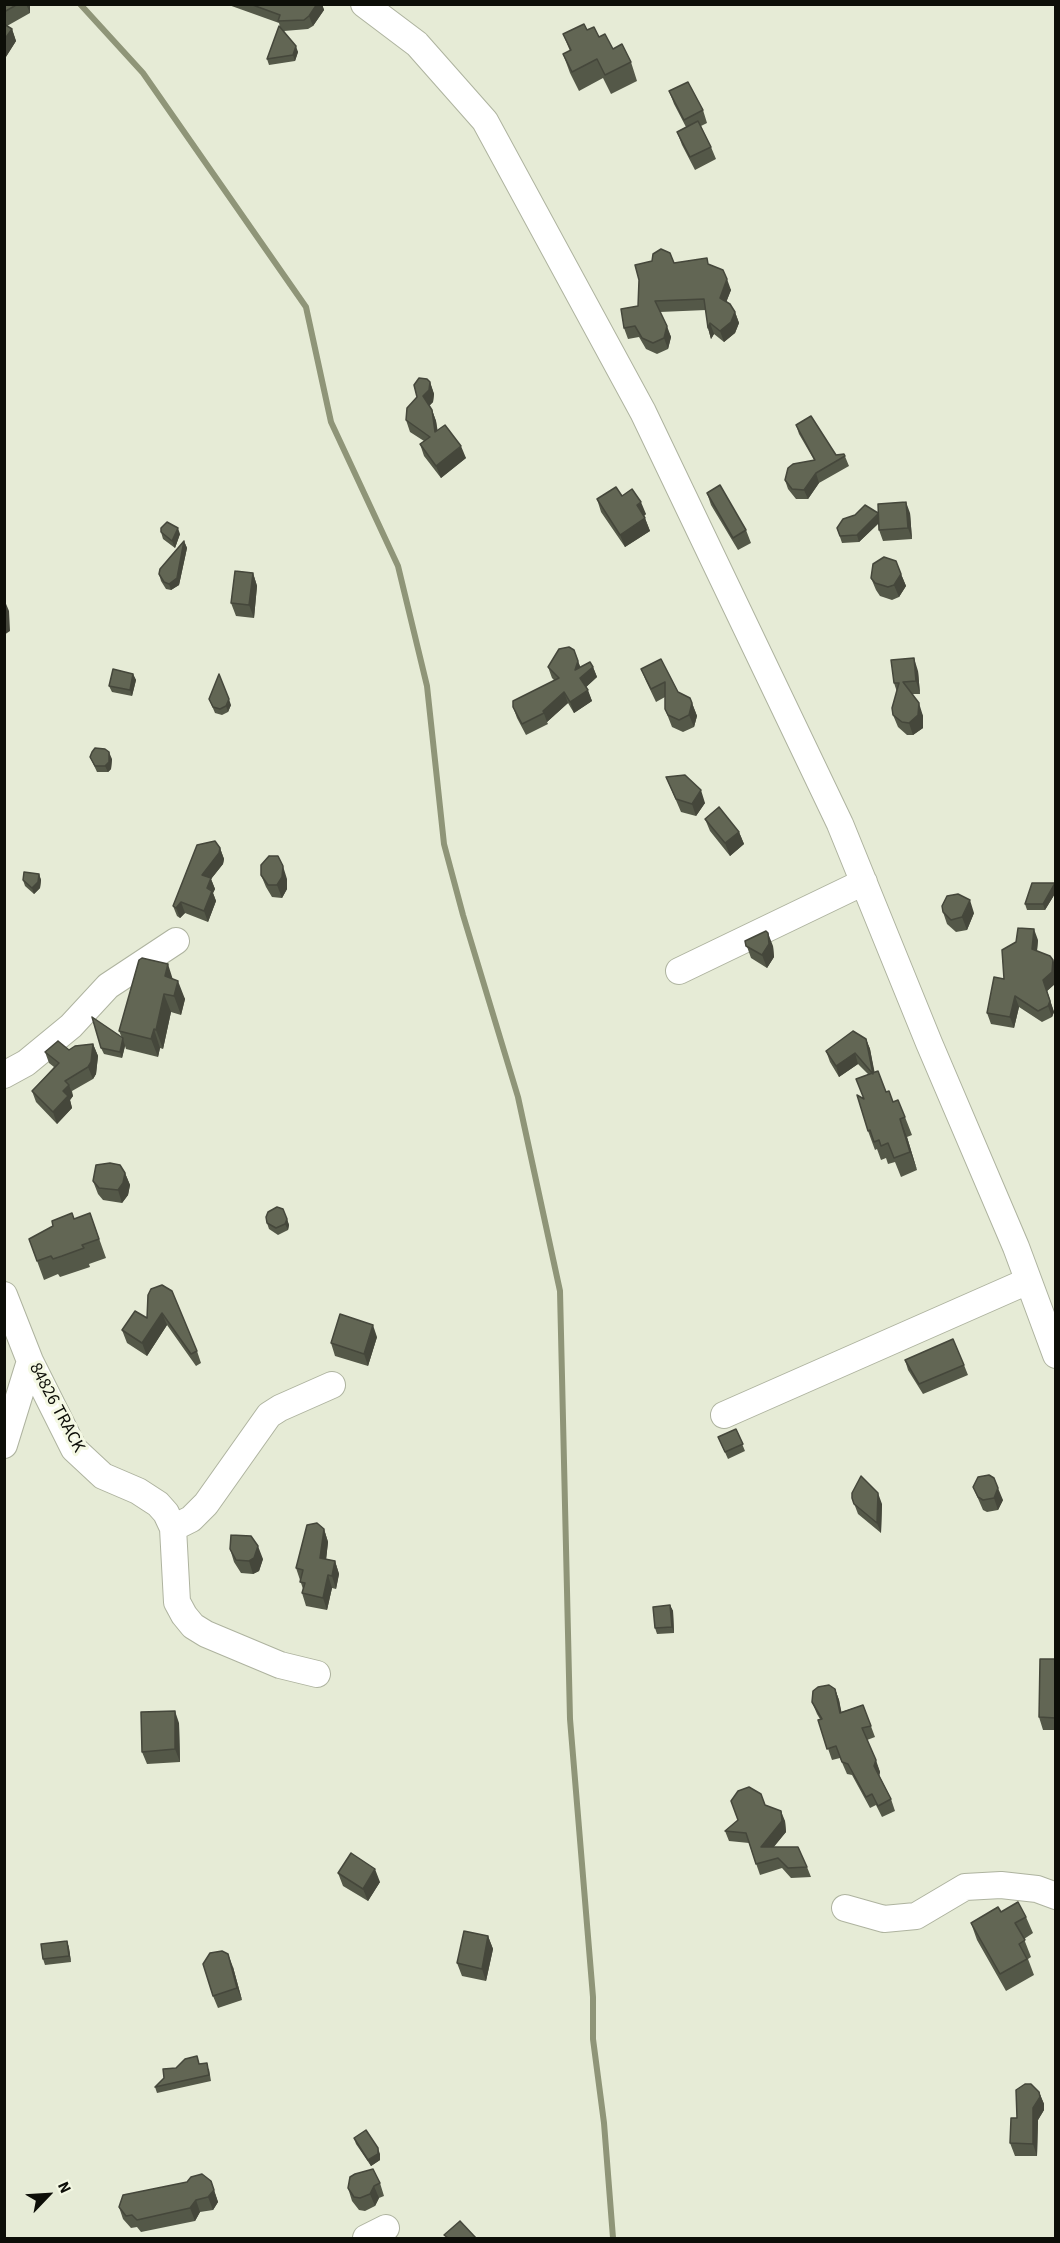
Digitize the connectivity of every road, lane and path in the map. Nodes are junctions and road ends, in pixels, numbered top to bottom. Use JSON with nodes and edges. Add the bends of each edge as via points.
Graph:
{"nodes":[{"id":1,"x":364,"y":4,"type":"edge"},
{"id":2,"x":864,"y":882,"type":"junction"},
{"id":3,"x":176,"y":940,"type":"dead end"},
{"id":4,"x":679,"y":971,"type":"dead end"},
{"id":5,"x":4,"y":1075,"type":"edge"},
{"id":6,"x":1028,"y":1281,"type":"junction"},
{"id":7,"x":4,"y":1295,"type":"edge"},
{"id":8,"x":1056,"y":1309,"type":"edge"},
{"id":9,"x":1052,"y":1344,"type":"edge"},
{"id":10,"x":30,"y":1360,"type":"junction"},
{"id":11,"x":332,"y":1385,"type":"dead end"},
{"id":12,"x":724,"y":1415,"type":"dead end"},
{"id":13,"x":4,"y":1445,"type":"edge"},
{"id":14,"x":173,"y":1528,"type":"junction"},
{"id":15,"x":317,"y":1674,"type":"dead end"},
{"id":16,"x":1056,"y":1896,"type":"edge"},
{"id":17,"x":845,"y":1908,"type":"dead end"}],
"edges":[{"from":1,"to":2,"type":"street","via":[[417,44],[485,121],[643,412]]},
{"from":2,"to":4,"type":"street"},
{"from":2,"to":6,"type":"street"},
{"from":3,"to":5,"type":"street","via":[[108,986],[71,1026],[26,1064]]},
{"from":6,"to":9,"type":"street"},
{"from":6,"to":12,"type":"street"},
{"from":7,"to":10,"type":"street","name":"84826 TRACK"},
{"from":8,"to":9,"type":"street"},
{"from":10,"to":13,"type":"street"},
{"from":10,"to":14,"type":"street","name":"84826 TRACK","via":[[74,1449],[103,1476],[158,1504]]},
{"from":11,"to":14,"type":"street","via":[[269,1416],[206,1504],[191,1519]]},
{"from":14,"to":15,"type":"street","via":[[177,1602],[193,1626],[280,1665]]},
{"from":16,"to":17,"type":"street","via":[[1037,1888],[974,1886],[955,1890],[916,1916],[884,1919]]}]}
